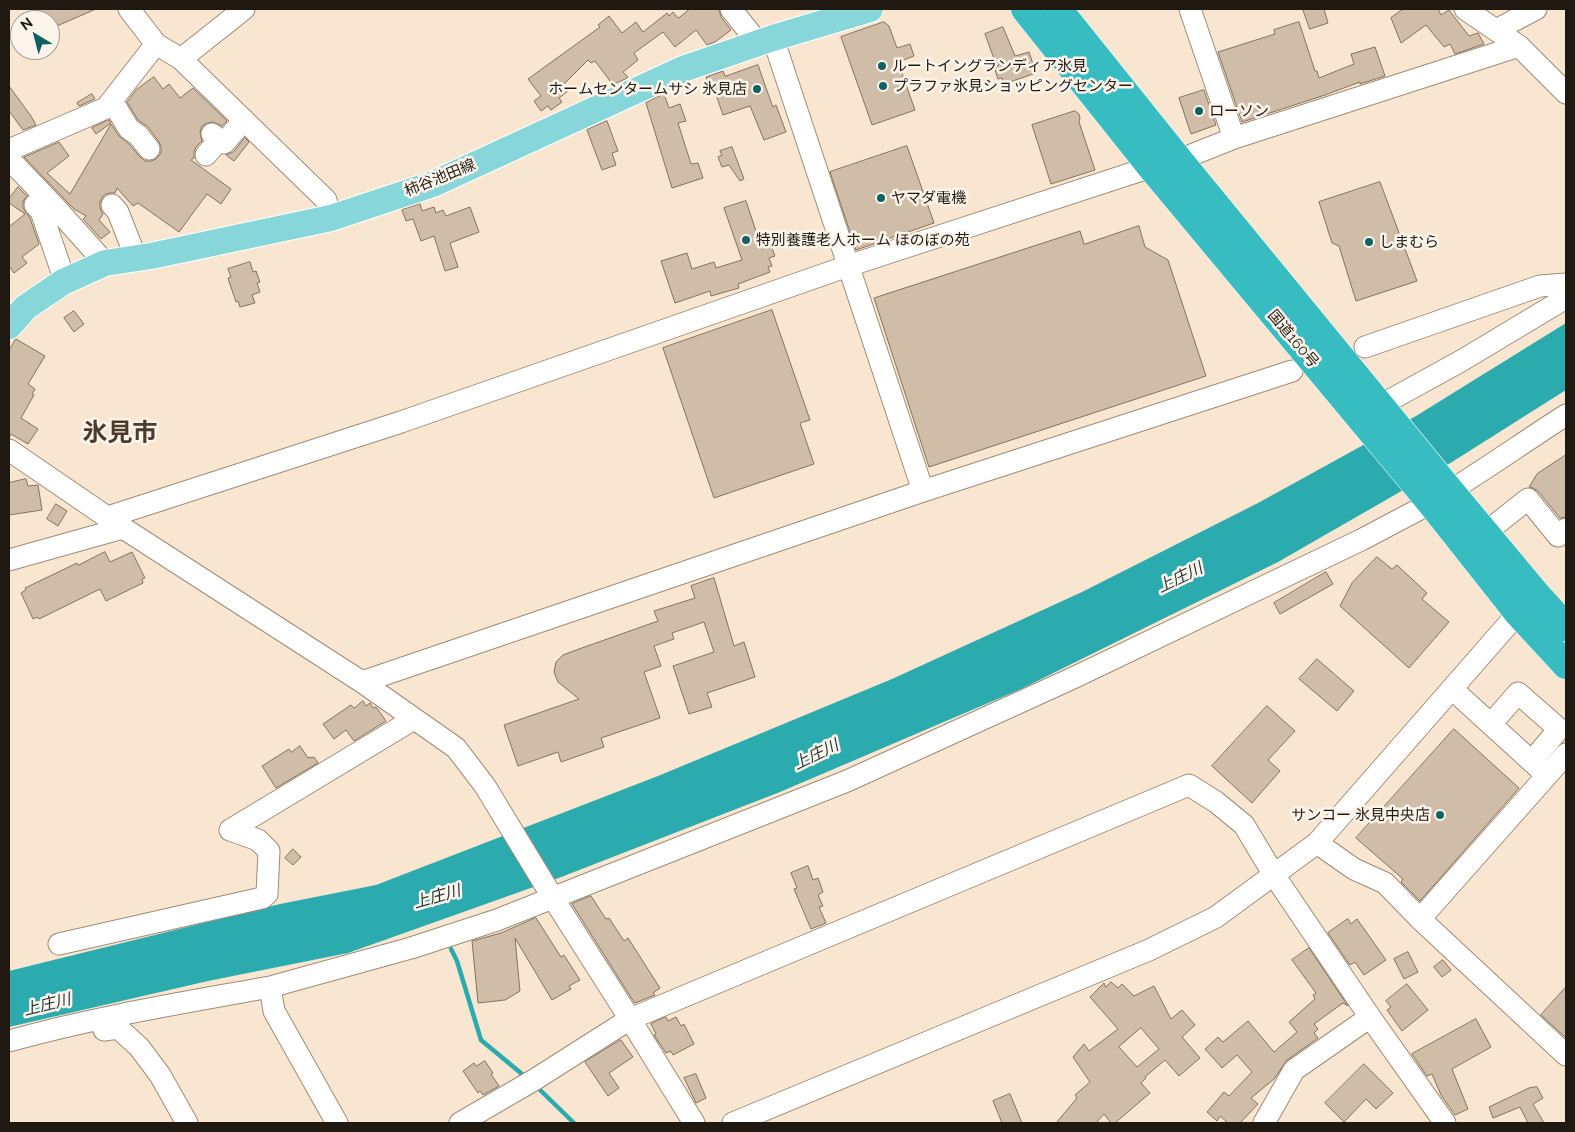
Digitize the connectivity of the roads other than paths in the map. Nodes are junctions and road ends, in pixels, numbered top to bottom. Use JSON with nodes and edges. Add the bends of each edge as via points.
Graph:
{"nodes":[{"id":1,"x":129,"y":9,"type":"edge"},
{"id":2,"x":244,"y":9,"type":"edge"},
{"id":3,"x":731,"y":9,"type":"edge"},
{"id":4,"x":870,"y":9,"type":"edge"},
{"id":5,"x":1025,"y":9,"type":"edge"},
{"id":6,"x":1058,"y":9,"type":"edge"},
{"id":7,"x":1190,"y":9,"type":"edge"},
{"id":8,"x":1465,"y":9,"type":"edge"},
{"id":9,"x":1536,"y":9,"type":"edge"},
{"id":10,"x":1496,"y":30,"type":"junction"},
{"id":11,"x":766,"y":40,"type":"junction"},
{"id":12,"x":156,"y":44,"type":"junction"},
{"id":13,"x":1519,"y":46,"type":"junction"},
{"id":14,"x":181,"y":59,"type":"junction"},
{"id":15,"x":1566,"y":93,"type":"edge"},
{"id":16,"x":112,"y":101,"type":"junction"},
{"id":17,"x":244,"y":120,"type":"junction"},
{"id":18,"x":1234,"y":138,"type":"junction"},
{"id":19,"x":212,"y":143,"type":"dead end"},
{"id":20,"x":149,"y":149,"type":"dead end"},
{"id":21,"x":9,"y":150,"type":"edge"},
{"id":22,"x":9,"y":159,"type":"edge"},
{"id":23,"x":1179,"y":160,"type":"junction"},
{"id":24,"x":1151,"y":167,"type":"junction"},
{"id":25,"x":112,"y":205,"type":"dead end"},
{"id":26,"x":41,"y":208,"type":"dead end"},
{"id":27,"x":331,"y":218,"type":"junction"},
{"id":28,"x":136,"y":258,"type":"junction"},
{"id":29,"x":105,"y":263,"type":"junction"},
{"id":30,"x":848,"y":266,"type":"junction"},
{"id":31,"x":65,"y":281,"type":"junction"},
{"id":32,"x":1566,"y":284,"type":"edge"},
{"id":33,"x":1566,"y":298,"type":"edge"},
{"id":34,"x":9,"y":326,"type":"edge"},
{"id":35,"x":1364,"y":346,"type":"dead end"},
{"id":36,"x":1292,"y":371,"type":"dead end"},
{"id":37,"x":1379,"y":415,"type":"junction"},
{"id":38,"x":1564,"y":421,"type":"edge"},
{"id":39,"x":9,"y":450,"type":"edge"},
{"id":40,"x":923,"y":491,"type":"junction"},
{"id":41,"x":1443,"y":494,"type":"junction"},
{"id":42,"x":116,"y":522,"type":"junction"},
{"id":43,"x":1566,"y":529,"type":"edge"},
{"id":44,"x":1485,"y":533,"type":"junction"},
{"id":45,"x":9,"y":560,"type":"edge"},
{"id":46,"x":1528,"y":604,"type":"junction"},
{"id":47,"x":1566,"y":627,"type":"edge"},
{"id":48,"x":1566,"y":665,"type":"edge"},
{"id":49,"x":362,"y":682,"type":"junction"},
{"id":50,"x":1452,"y":689,"type":"junction"},
{"id":51,"x":414,"y":718,"type":"junction"},
{"id":52,"x":1491,"y":724,"type":"junction"},
{"id":53,"x":1566,"y":754,"type":"edge"},
{"id":54,"x":1539,"y":768,"type":"junction"},
{"id":55,"x":1317,"y":843,"type":"junction"},
{"id":56,"x":1274,"y":875,"type":"junction"},
{"id":57,"x":553,"y":898,"type":"junction"},
{"id":58,"x":1420,"y":919,"type":"junction"},
{"id":59,"x":60,"y":944,"type":"dead end"},
{"id":60,"x":270,"y":987,"type":"junction"},
{"id":61,"x":1370,"y":1017,"type":"junction"},
{"id":62,"x":630,"y":1019,"type":"junction"},
{"id":63,"x":104,"y":1030,"type":"dead end"},
{"id":64,"x":9,"y":1042,"type":"edge"},
{"id":65,"x":1566,"y":1055,"type":"edge"},
{"id":66,"x":187,"y":1123,"type":"edge"},
{"id":67,"x":338,"y":1123,"type":"edge"},
{"id":68,"x":460,"y":1123,"type":"edge"},
{"id":69,"x":694,"y":1123,"type":"edge"},
{"id":70,"x":733,"y":1123,"type":"edge"},
{"id":71,"x":1264,"y":1123,"type":"edge"},
{"id":72,"x":1445,"y":1123,"type":"edge"}],
"edges":[{"from":1,"to":12,"type":"street"},
{"from":2,"to":14,"type":"street"},
{"from":3,"to":11,"type":"street"},
{"from":4,"to":11,"type":"main road","name":"柿谷池田線"},
{"from":5,"to":24,"type":"highway","name":"国道160号"},
{"from":6,"to":23,"type":"highway","name":"国道160号"},
{"from":7,"to":18,"type":"street"},
{"from":8,"to":10,"type":"street"},
{"from":9,"to":10,"type":"street"},
{"from":10,"to":13,"type":"street"},
{"from":11,"to":27,"type":"main road","name":"柿谷池田線","via":[[684,70],[433,184]]},
{"from":11,"to":30,"type":"street"},
{"from":12,"to":14,"type":"street"},
{"from":12,"to":16,"type":"street"},
{"from":13,"to":15,"type":"street"},
{"from":13,"to":18,"type":"street"},
{"from":14,"to":17,"type":"street"},
{"from":16,"to":20,"type":"street","via":[[124,133],[138,135]]},
{"from":16,"to":21,"type":"street","via":[[106,108]]},
{"from":17,"to":19,"type":"street","via":[[224,143]]},
{"from":17,"to":27,"type":"street","via":[[326,200]]},
{"from":18,"to":23,"type":"street"},
{"from":22,"to":29,"type":"street"},
{"from":23,"to":24,"type":"street"},
{"from":23,"to":37,"type":"highway","name":"国道160号"},
{"from":24,"to":30,"type":"street"},
{"from":24,"to":37,"type":"highway","name":"国道160号"},
{"from":25,"to":28,"type":"street","via":[[118,212]]},
{"from":26,"to":31,"type":"street"},
{"from":27,"to":28,"type":"main road","name":"柿谷池田線"},
{"from":28,"to":29,"type":"main road","name":"柿谷池田線"},
{"from":29,"to":31,"type":"main road","name":"柿谷池田線"},
{"from":30,"to":40,"type":"street"},
{"from":30,"to":42,"type":"street"},
{"from":31,"to":34,"type":"main road","name":"柿谷池田線","via":[[26,307]]},
{"from":32,"to":35,"type":"street","via":[[1540,286]]},
{"from":33,"to":37,"type":"street"},
{"from":36,"to":40,"type":"street"},
{"from":37,"to":41,"type":"highway","name":"国道160号"},
{"from":38,"to":41,"type":"street","via":[[1533,436]]},
{"from":39,"to":42,"type":"street"},
{"from":40,"to":49,"type":"street"},
{"from":41,"to":44,"type":"highway","name":"国道160号"},
{"from":41,"to":46,"type":"highway","name":"国道160号"},
{"from":41,"to":57,"type":"street","via":[[1361,540],[1073,678],[847,781]]},
{"from":42,"to":45,"type":"street"},
{"from":42,"to":49,"type":"street"},
{"from":43,"to":44,"type":"street","via":[[1558,536],[1528,499]]},
{"from":44,"to":46,"type":"highway","name":"国道160号"},
{"from":46,"to":47,"type":"highway","name":"国道160号"},
{"from":46,"to":48,"type":"highway","name":"国道160号"},
{"from":46,"to":50,"type":"street"},
{"from":49,"to":51,"type":"street"},
{"from":50,"to":52,"type":"street"},
{"from":50,"to":55,"type":"street"},
{"from":51,"to":57,"type":"street","via":[[456,748],[485,786]]},
{"from":51,"to":59,"type":"street","via":[[230,830],[258,840],[269,851],[267,894],[262,898]]},
{"from":52,"to":54,"type":"street"},
{"from":52,"to":54,"type":"street","via":[[1518,693],[1559,729]]},
{"from":53,"to":54,"type":"street"},
{"from":54,"to":58,"type":"street"},
{"from":55,"to":56,"type":"street"},
{"from":55,"to":58,"type":"street","via":[[1354,869],[1385,883]]},
{"from":56,"to":61,"type":"street"},
{"from":56,"to":62,"type":"street","via":[[1244,825],[1189,785]]},
{"from":56,"to":70,"type":"street","via":[[1216,917],[1149,950]]},
{"from":57,"to":60,"type":"street","via":[[411,948]]},
{"from":57,"to":62,"type":"street"},
{"from":58,"to":65,"type":"street"},
{"from":60,"to":64,"type":"street","via":[[132,1012]]},
{"from":60,"to":67,"type":"street","via":[[274,1012]]},
{"from":61,"to":71,"type":"street","via":[[1294,1070]]},
{"from":61,"to":72,"type":"street"},
{"from":62,"to":68,"type":"street"},
{"from":62,"to":69,"type":"street"},
{"from":63,"to":66,"type":"street","via":[[118,1028],[139,1047],[160,1075]]}]}
